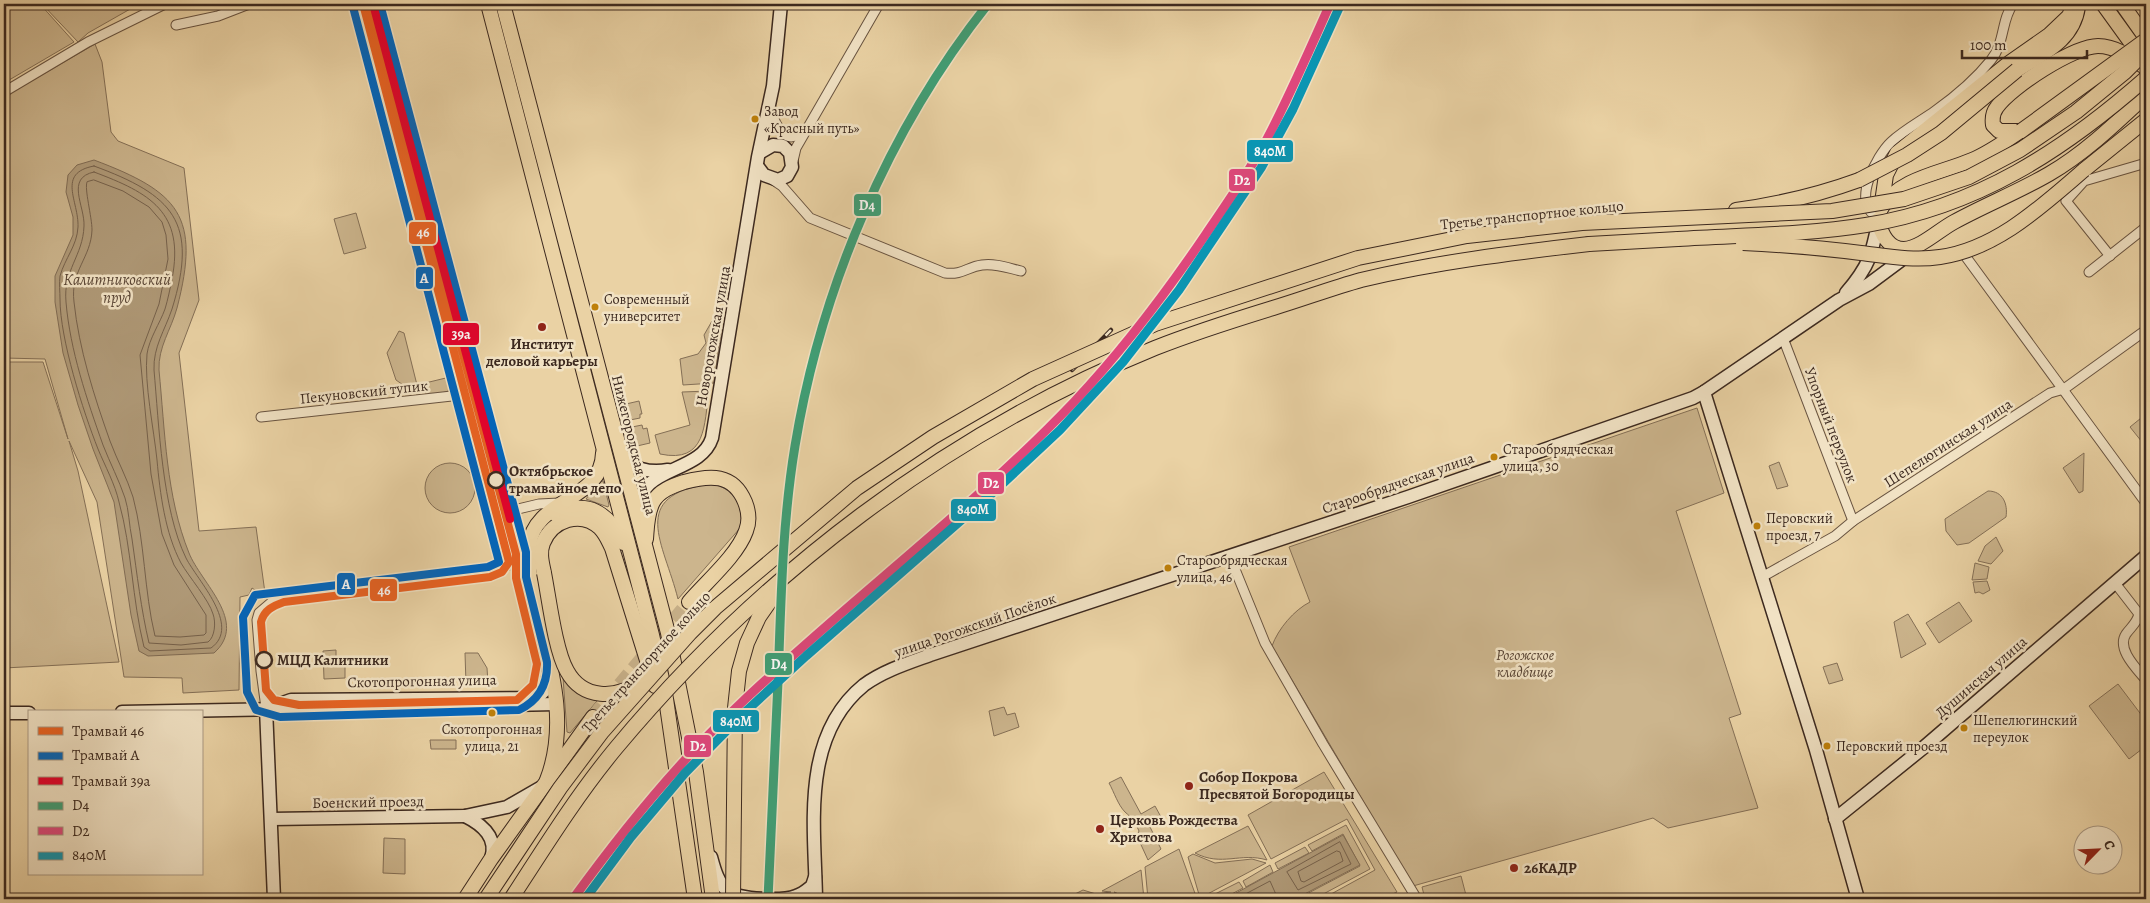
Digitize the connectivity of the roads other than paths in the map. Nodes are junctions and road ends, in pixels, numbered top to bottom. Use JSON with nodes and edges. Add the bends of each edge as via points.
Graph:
{"nodes":[{"id":1,"x":165,"y":4,"type":"edge"},
{"id":2,"x":249,"y":4,"type":"edge"},
{"id":3,"x":366,"y":4,"type":"edge"},
{"id":4,"x":488,"y":4,"type":"edge"},
{"id":5,"x":503,"y":4,"type":"edge"},
{"id":6,"x":781,"y":4,"type":"edge"},
{"id":7,"x":878,"y":4,"type":"edge"},
{"id":8,"x":2014,"y":4,"type":"edge"},
{"id":9,"x":2074,"y":4,"type":"edge"},
{"id":10,"x":2078,"y":4,"type":"edge"},
{"id":11,"x":2103,"y":4,"type":"edge"},
{"id":12,"x":2122,"y":4,"type":"edge"},
{"id":13,"x":176,"y":25,"type":"dead end"},
{"id":14,"x":2146,"y":39,"type":"edge"},
{"id":15,"x":2146,"y":50,"type":"edge"},
{"id":16,"x":2146,"y":63,"type":"edge"},
{"id":17,"x":2146,"y":68,"type":"edge"},
{"id":18,"x":2146,"y":78,"type":"edge"},
{"id":19,"x":4,"y":92,"type":"edge"},
{"id":20,"x":2146,"y":95,"type":"edge"},
{"id":21,"x":771,"y":99,"type":"junction"},
{"id":22,"x":773,"y":117,"type":"junction"},
{"id":23,"x":2146,"y":120,"type":"edge"},
{"id":24,"x":808,"y":127,"type":"junction"},
{"id":25,"x":2022,"y":131,"type":"junction"},
{"id":26,"x":798,"y":144,"type":"junction"},
{"id":27,"x":781,"y":145,"type":"junction"},
{"id":28,"x":761,"y":152,"type":"junction"},
{"id":29,"x":2146,"y":162,"type":"edge"},
{"id":30,"x":758,"y":167,"type":"junction"},
{"id":31,"x":792,"y":167,"type":"junction"},
{"id":32,"x":770,"y":179,"type":"junction"},
{"id":33,"x":755,"y":186,"type":"junction"},
{"id":34,"x":792,"y":198,"type":"junction"},
{"id":35,"x":1879,"y":215,"type":"junction"},
{"id":36,"x":1678,"y":219,"type":"junction"},
{"id":37,"x":2146,"y":227,"type":"edge"},
{"id":38,"x":1678,"y":239,"type":"junction"},
{"id":39,"x":1928,"y":239,"type":"junction"},
{"id":40,"x":2110,"y":256,"type":"junction"},
{"id":41,"x":1966,"y":257,"type":"dead end"},
{"id":42,"x":1021,"y":271,"type":"dead end"},
{"id":43,"x":2089,"y":272,"type":"dead end"},
{"id":44,"x":1839,"y":300,"type":"junction"},
{"id":45,"x":2146,"y":330,"type":"edge"},
{"id":46,"x":1783,"y":338,"type":"junction"},
{"id":47,"x":2064,"y":389,"type":"junction"},
{"id":48,"x":1704,"y":392,"type":"junction"},
{"id":49,"x":470,"y":394,"type":"junction"},
{"id":50,"x":261,"y":417,"type":"dead end"},
{"id":51,"x":603,"y":442,"type":"junction"},
{"id":52,"x":619,"y":447,"type":"junction"},
{"id":53,"x":671,"y":469,"type":"junction"},
{"id":54,"x":559,"y":503,"type":"junction"},
{"id":55,"x":2146,"y":503,"type":"edge"},
{"id":56,"x":501,"y":514,"type":"junction"},
{"id":57,"x":1853,"y":521,"type":"junction"},
{"id":58,"x":538,"y":525,"type":"junction"},
{"id":59,"x":638,"y":527,"type":"junction"},
{"id":60,"x":813,"y":552,"type":"junction"},
{"id":61,"x":2146,"y":556,"type":"edge"},
{"id":62,"x":1230,"y":558,"type":"junction"},
{"id":63,"x":650,"y":567,"type":"junction"},
{"id":64,"x":636,"y":575,"type":"junction"},
{"id":65,"x":1762,"y":577,"type":"junction"},
{"id":66,"x":2115,"y":583,"type":"junction"},
{"id":67,"x":689,"y":602,"type":"tunnel mouth"},
{"id":68,"x":549,"y":659,"type":"junction"},
{"id":69,"x":653,"y":674,"type":"junction"},
{"id":70,"x":2146,"y":680,"type":"edge"},
{"id":71,"x":556,"y":704,"type":"junction"},
{"id":72,"x":266,"y":708,"type":"junction"},
{"id":73,"x":194,"y":710,"type":"edge"},
{"id":74,"x":4,"y":713,"type":"edge"},
{"id":75,"x":28,"y":713,"type":"edge"},
{"id":76,"x":593,"y":717,"type":"tunnel mouth"},
{"id":77,"x":673,"y":741,"type":"junction"},
{"id":78,"x":544,"y":783,"type":"junction"},
{"id":79,"x":465,"y":816,"type":"junction"},
{"id":80,"x":272,"y":819,"type":"junction"},
{"id":81,"x":1835,"y":819,"type":"junction"},
{"id":82,"x":707,"y":844,"type":"junction"},
{"id":83,"x":491,"y":859,"type":"junction"},
{"id":84,"x":816,"y":874,"type":"junction"},
{"id":85,"x":513,"y":897,"type":"edge"},
{"id":86,"x":274,"y":899,"type":"edge"},
{"id":87,"x":465,"y":899,"type":"edge"},
{"id":88,"x":486,"y":899,"type":"edge"},
{"id":89,"x":695,"y":899,"type":"edge"},
{"id":90,"x":713,"y":899,"type":"edge"},
{"id":91,"x":734,"y":899,"type":"edge"},
{"id":92,"x":816,"y":899,"type":"edge"},
{"id":93,"x":1417,"y":899,"type":"edge"},
{"id":94,"x":1858,"y":899,"type":"edge"}],
"edges":[{"from":1,"to":19,"type":"street","via":[[88,42]]},
{"from":2,"to":13,"type":"street","via":[[218,16]]},
{"from":3,"to":49,"type":"street"},
{"from":4,"to":51,"type":"main road","name":"Нижегородская улица"},
{"from":5,"to":52,"type":"main road","name":"Нижегородская улица"},
{"from":6,"to":21,"type":"street","name":"Новорогожская улица"},
{"from":7,"to":24,"type":"street"},
{"from":8,"to":35,"type":"street","via":[[2009,10],[2002,42],[1974,80],[1892,142],[1876,159],[1867,182],[1866,198],[1873,213]]},
{"from":9,"to":35,"type":"main road","via":[[2060,26],[1897,153],[1886,175]]},
{"from":10,"to":36,"type":"main road","bridge":true,"via":[[2072,29],[2062,40],[2017,70],[1941,133],[1907,155],[1859,180],[1821,194],[1784,204]]},
{"from":11,"to":16,"type":"main road"},
{"from":12,"to":14,"type":"main road"},
{"from":14,"to":25,"type":"main road","bridge":true},
{"from":15,"to":36,"type":"main road","name":"Третье транспортное кольцо","bridge":true,"via":[[2118,77],[2047,133],[1990,166],[1935,189],[1904,199],[1832,212]]},
{"from":17,"to":25,"type":"main road","via":[[2129,56],[2099,46],[2073,52],[2045,68],[1996,107],[1992,125],[1999,131]]},
{"from":18,"to":38,"type":"main road","bridge":true,"via":[[2086,128],[2029,166],[1977,193],[1942,206],[1833,230]]},
{"from":20,"to":39,"type":"main road","via":[[2082,151],[2051,173],[1967,215]]},
{"from":21,"to":22,"type":"street"},
{"from":21,"to":28,"type":"street","name":"Новорогожская улица"},
{"from":22,"to":24,"type":"street","via":[[781,134],[786,137],[796,137]]},
{"from":22,"to":27,"type":"street","via":[[772,128]]},
{"from":23,"to":38,"type":"main road","bridge":true,"via":[[2033,213],[1973,248],[1941,257],[1906,259],[1778,244]]},
{"from":24,"to":26,"type":"street"},
{"from":25,"to":35,"type":"main road","via":[[1974,159],[1896,190]]},
{"from":26,"to":27,"type":"street","via":[[790,147]]},
{"from":26,"to":31,"type":"street"},
{"from":27,"to":28,"type":"street","via":[[768,146]]},
{"from":27,"to":31,"type":"street","via":[[790,153]]},
{"from":28,"to":30,"type":"street","name":"Новорогожская улица"},
{"from":29,"to":40,"type":"street","via":[[2084,181],[2066,201]]},
{"from":30,"to":32,"type":"street"},
{"from":30,"to":33,"type":"street","name":"Новорогожская улица"},
{"from":31,"to":32,"type":"street","via":[[783,178]]},
{"from":31,"to":34,"type":"street","via":[[788,180]]},
{"from":32,"to":33,"type":"street","via":[[763,179]]},
{"from":32,"to":34,"type":"street","via":[[782,186]]},
{"from":33,"to":53,"type":"street","name":"Новорогожская улица","via":[[712,438],[700,456]]},
{"from":34,"to":42,"type":"street","via":[[810,218],[945,273],[957,274],[981,265]]},
{"from":35,"to":39,"type":"main road","via":[[1886,241],[1897,248],[1912,247]]},
{"from":35,"to":44,"type":"street","name":"Старообрядческая улица","via":[[1872,256],[1863,273]]},
{"from":36,"to":69,"type":"main road","name":"Третье транспортное кольцо","bridge":true,"via":[[1582,223],[1467,236],[1358,258],[1155,324],[1033,379],[933,437],[857,488],[738,587]]},
{"from":37,"to":40,"type":"street"},
{"from":38,"to":60,"type":"main road","bridge":true,"via":[[1589,244],[1470,258],[1360,280],[1155,348],[1039,402],[941,458],[870,507]]},
{"from":39,"to":44,"type":"street","name":"Старообрядческая улица","via":[[1869,284]]},
{"from":40,"to":43,"type":"street"},
{"from":41,"to":47,"type":"street"},
{"from":44,"to":46,"type":"street","name":"Старообрядческая улица"},
{"from":45,"to":47,"type":"street","name":"Шепелюгинская улица"},
{"from":46,"to":48,"type":"street","name":"Старообрядческая улица"},
{"from":46,"to":57,"type":"street","name":"Упорный переулок"},
{"from":47,"to":55,"type":"street"},
{"from":47,"to":57,"type":"street","name":"Шепелюгинская улица","via":[[2050,393]]},
{"from":48,"to":62,"type":"street","name":"Старообрядческая улица"},
{"from":48,"to":65,"type":"street"},
{"from":49,"to":50,"type":"street","name":"Пекуновский тупик"},
{"from":49,"to":56,"type":"street"},
{"from":51,"to":54,"type":"main road","via":[[603,457],[596,480],[588,488]]},
{"from":51,"to":64,"type":"main road","name":"Нижегородская улица"},
{"from":52,"to":53,"type":"street","via":[[623,456],[635,466],[654,471]]},
{"from":52,"to":59,"type":"main road","name":"Нижегородская улица"},
{"from":53,"to":59,"type":"street","via":[[642,492],[637,510]]},
{"from":54,"to":56,"type":"street","via":[[539,504]]},
{"from":54,"to":58,"type":"main road"},
{"from":56,"to":72,"type":"street","via":[[514,562],[499,571],[277,600],[259,613],[257,620]]},
{"from":57,"to":65,"type":"street","name":"Шепелюгинская улица","via":[[1835,536]]},
{"from":58,"to":64,"type":"main road","via":[[550,516],[574,507],[601,513],[618,533]]},
{"from":58,"to":68,"type":"main road","via":[[529,543],[529,574]]},
{"from":59,"to":63,"type":"main road","name":"Нижегородская улица"},
{"from":60,"to":85,"type":"main road","bridge":true,"via":[[708,649],[614,750]]},
{"from":60,"to":91,"type":"main road","bridge":true,"via":[[779,588],[759,617],[747,643],[740,671],[735,708]]},
{"from":61,"to":66,"type":"street","name":"Душинская улица"},
{"from":62,"to":84,"type":"street","name":"улица Рогожский Посёлок","via":[[930,655],[898,667],[865,685],[840,712],[820,751],[816,780]]},
{"from":62,"to":93,"type":"street","via":[[1274,659]]},
{"from":63,"to":67,"type":"main road","via":[[647,522],[656,498],[676,484],[710,476],[736,487],[747,507],[746,532]]},
{"from":63,"to":82,"type":"main road","name":"Нижегородская улица","via":[[668,633]]},
{"from":64,"to":77,"type":"main road","name":"Нижегородская улица","via":[[659,663]]},
{"from":65,"to":81,"type":"street"},
{"from":66,"to":70,"type":"street","via":[[2139,614],[2138,621],[2123,643],[2126,653]]},
{"from":66,"to":81,"type":"street","name":"Душинская улица"},
{"from":68,"to":71,"type":"main road"},
{"from":68,"to":72,"type":"street","name":"Скотопрогонная улица","via":[[546,689],[532,698],[291,700]]},
{"from":69,"to":77,"type":"main road","bridge":true,"via":[[623,692],[611,695],[589,692],[572,680],[562,659],[541,555],[543,544],[556,525],[564,520],[582,519],[599,527],[606,535]]},
{"from":69,"to":88,"type":"main road","name":"Третье транспортное кольцо","bridge":true,"via":[[602,732],[560,788]]},
{"from":71,"to":72,"type":"street","name":"Скотопрогонная улица"},
{"from":71,"to":78,"type":"main road","via":[[558,737],[555,757]]},
{"from":72,"to":73,"type":"street","name":"Скотопрогонная улица"},
{"from":72,"to":80,"type":"street"},
{"from":74,"to":75,"type":"street"},
{"from":76,"to":78,"type":"main road"},
{"from":77,"to":89,"type":"main road","name":"Нижегородская улица"},
{"from":78,"to":79,"type":"street","name":"Боенский проезд","via":[[517,803]]},
{"from":78,"to":83,"type":"main road"},
{"from":79,"to":80,"type":"street","name":"Боенский проезд"},
{"from":79,"to":83,"type":"street","via":[[476,821],[491,836],[494,850]]},
{"from":80,"to":86,"type":"street"},
{"from":81,"to":94,"type":"street"},
{"from":82,"to":84,"type":"street","via":[[722,886],[735,895],[786,899],[812,886]]},
{"from":82,"to":90,"type":"main road","name":"Нижегородская улица"},
{"from":83,"to":87,"type":"main road"},
{"from":84,"to":92,"type":"street","name":"улица Рогожский Посёлок"}]}
